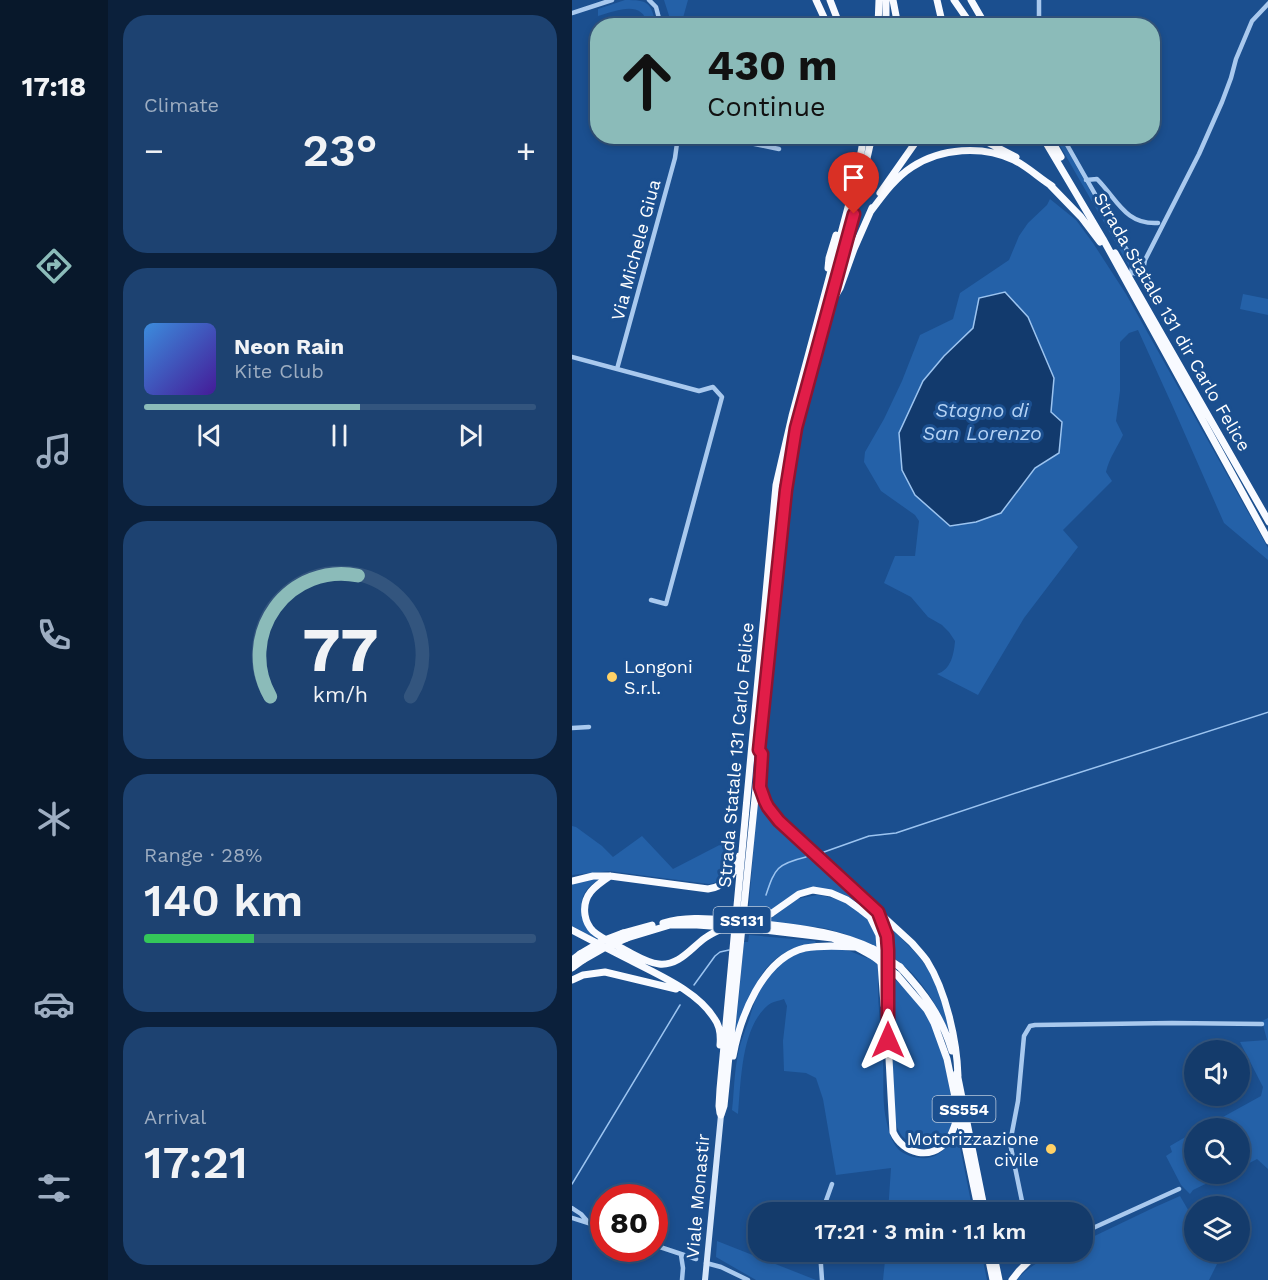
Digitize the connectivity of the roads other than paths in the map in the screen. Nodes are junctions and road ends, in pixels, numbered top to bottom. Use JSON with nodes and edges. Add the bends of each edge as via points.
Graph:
{"nodes":[{"id":1,"x":612,"y":0,"type":"edge"},
{"id":2,"x":649,"y":0,"type":"edge"},
{"id":3,"x":816,"y":0,"type":"edge"},
{"id":4,"x":830,"y":0,"type":"edge"},
{"id":5,"x":879,"y":0,"type":"edge"},
{"id":6,"x":886,"y":0,"type":"edge"},
{"id":7,"x":893,"y":0,"type":"edge"},
{"id":8,"x":937,"y":0,"type":"edge"},
{"id":9,"x":971,"y":0,"type":"edge"},
{"id":10,"x":1038,"y":0,"type":"edge"},
{"id":11,"x":956,"y":2,"type":"edge"},
{"id":12,"x":1268,"y":3,"type":"edge"},
{"id":13,"x":572,"y":13,"type":"edge"},
{"id":14,"x":659,"y":18,"type":"edge"},
{"id":15,"x":824,"y":18,"type":"edge"},
{"id":16,"x":837,"y":18,"type":"edge"},
{"id":17,"x":878,"y":18,"type":"edge"},
{"id":18,"x":886,"y":18,"type":"edge"},
{"id":19,"x":896,"y":18,"type":"edge"},
{"id":20,"x":940,"y":18,"type":"edge"},
{"id":21,"x":966,"y":18,"type":"edge"},
{"id":22,"x":981,"y":18,"type":"edge"},
{"id":23,"x":1039,"y":18,"type":"edge"},
{"id":24,"x":677,"y":144,"type":"edge"},
{"id":25,"x":755,"y":144,"type":"edge"},
{"id":26,"x":861,"y":144,"type":"edge"},
{"id":27,"x":870,"y":144,"type":"edge"},
{"id":28,"x":914,"y":144,"type":"edge"},
{"id":29,"x":990,"y":144,"type":"edge"},
{"id":30,"x":1047,"y":144,"type":"edge"},
{"id":31,"x":1054,"y":144,"type":"edge"},
{"id":32,"x":1066,"y":144,"type":"edge"},
{"id":33,"x":779,"y":149,"type":"dead end"},
{"id":34,"x":1086,"y":180,"type":"junction"},
{"id":35,"x":1052,"y":186,"type":"junction"},
{"id":36,"x":871,"y":211,"type":"junction"},
{"id":37,"x":1158,"y":223,"type":"dead end"},
{"id":38,"x":1119,"y":270,"type":"junction"},
{"id":39,"x":1131,"y":276,"type":"junction"},
{"id":40,"x":827,"y":310,"type":"junction"},
{"id":41,"x":572,"y":357,"type":"edge"},
{"id":42,"x":617,"y":369,"type":"junction"},
{"id":43,"x":1268,"y":522,"type":"edge"},
{"id":44,"x":1268,"y":541,"type":"edge"},
{"id":45,"x":651,"y":600,"type":"dead end"},
{"id":46,"x":589,"y":727,"type":"dead end"},
{"id":47,"x":572,"y":728,"type":"edge"},
{"id":48,"x":759,"y":750,"type":"junction"},
{"id":49,"x":743,"y":842,"type":"junction"},
{"id":50,"x":611,"y":876,"type":"junction"},
{"id":51,"x":572,"y":880,"type":"edge"},
{"id":52,"x":878,"y":912,"type":"junction"},
{"id":53,"x":729,"y":924,"type":"junction"},
{"id":54,"x":756,"y":926,"type":"junction"},
{"id":55,"x":572,"y":930,"type":"edge"},
{"id":56,"x":856,"y":947,"type":"junction"},
{"id":57,"x":873,"y":953,"type":"junction"},
{"id":58,"x":581,"y":957,"type":"junction"},
{"id":59,"x":572,"y":960,"type":"edge"},
{"id":60,"x":572,"y":968,"type":"edge"},
{"id":61,"x":898,"y":971,"type":"junction"},
{"id":62,"x":572,"y":980,"type":"edge"},
{"id":63,"x":688,"y":992,"type":"junction"},
{"id":64,"x":1262,"y":1024,"type":"dead end"},
{"id":65,"x":888,"y":1040,"type":"junction"},
{"id":66,"x":958,"y":1076,"type":"junction"},
{"id":67,"x":723,"y":1089,"type":"junction"},
{"id":68,"x":721,"y":1115,"type":"joint"},
{"id":69,"x":958,"y":1115,"type":"junction"},
{"id":70,"x":832,"y":1184,"type":"dead end"},
{"id":71,"x":1179,"y":1190,"type":"dead end"},
{"id":72,"x":826,"y":1202,"type":"edge"},
{"id":73,"x":977,"y":1202,"type":"edge"},
{"id":74,"x":983,"y":1202,"type":"edge"},
{"id":75,"x":1023,"y":1202,"type":"edge"},
{"id":76,"x":572,"y":1208,"type":"edge"},
{"id":77,"x":572,"y":1218,"type":"edge"},
{"id":78,"x":588,"y":1224,"type":"joint"},
{"id":79,"x":1093,"y":1228,"type":"edge"},
{"id":80,"x":668,"y":1250,"type":"edge"},
{"id":81,"x":681,"y":1255,"type":"junction"},
{"id":82,"x":696,"y":1259,"type":"dead end"},
{"id":83,"x":820,"y":1262,"type":"edge"},
{"id":84,"x":989,"y":1262,"type":"edge"},
{"id":85,"x":995,"y":1262,"type":"edge"},
{"id":86,"x":1028,"y":1262,"type":"edge"},
{"id":87,"x":706,"y":1263,"type":"junction"},
{"id":88,"x":682,"y":1280,"type":"edge"},
{"id":89,"x":705,"y":1280,"type":"edge"},
{"id":90,"x":748,"y":1280,"type":"edge"},
{"id":91,"x":821,"y":1280,"type":"edge"},
{"id":92,"x":993,"y":1280,"type":"edge"},
{"id":93,"x":999,"y":1280,"type":"edge"},
{"id":94,"x":1012,"y":1280,"type":"edge"}],
"edges":[{"from":1,"to":13,"type":"street"},
{"from":2,"to":14,"type":"street"},
{"from":3,"to":15,"type":"highway"},
{"from":4,"to":16,"type":"highway"},
{"from":5,"to":17,"type":"highway"},
{"from":6,"to":18,"type":"highway"},
{"from":7,"to":19,"type":"highway"},
{"from":8,"to":20,"type":"highway"},
{"from":9,"to":22,"type":"highway"},
{"from":10,"to":23,"type":"street"},
{"from":11,"to":21,"type":"highway"},
{"from":12,"to":39,"type":"street","via":[[1252,21],[1213,123],[1143,270]]},
{"from":24,"to":42,"type":"street","name":"Via Michele Giua"},
{"from":25,"to":33,"type":"street"},
{"from":26,"to":49,"type":"highway","name":"Strada Statale 131 Carlo Felice","number":"SS131","via":[[857,174],[776,485]]},
{"from":27,"to":40,"type":"highway","name":"Strada Statale 131 Carlo Felice","number":"SS131"},
{"from":28,"to":36,"type":"highway"},
{"from":29,"to":35,"type":"highway","via":[[1015,157]]},
{"from":30,"to":38,"type":"highway"},
{"from":31,"to":39,"type":"highway","name":"Strada Statale 131 dir Carlo Felice"},
{"from":32,"to":34,"type":"street"},
{"from":34,"to":37,"type":"street","via":[[1097,179],[1135,220]]},
{"from":34,"to":39,"type":"street","via":[[1133,261]]},
{"from":35,"to":36,"type":"highway","via":[[1005,157],[982,151],[944,153],[910,168]]},
{"from":35,"to":38,"type":"highway","via":[[1090,228]]},
{"from":36,"to":40,"type":"highway"},
{"from":38,"to":44,"type":"highway","name":"Strada Statale 131 dir Carlo Felice"},
{"from":39,"to":43,"type":"highway","name":"Strada Statale 131 dir Carlo Felice"},
{"from":40,"to":48,"type":"highway","name":"Strada Statale 131 Carlo Felice","number":"SS131","via":[[796,428],[786,490]]},
{"from":41,"to":42,"type":"street"},
{"from":42,"to":45,"type":"street","via":[[699,391],[713,387],[722,397],[666,604]]},
{"from":46,"to":47,"type":"street"},
{"from":48,"to":52,"type":"highway","via":[[760,787],[768,807]]},
{"from":48,"to":67,"type":"highway","name":"Strada Statale 131 Carlo Felice","number":"SS131"},
{"from":49,"to":50,"type":"highway","via":[[734,873],[720,887],[708,889]]},
{"from":49,"to":67,"type":"highway","name":"Strada Statale 131 Carlo Felice","number":"SS131"},
{"from":50,"to":51,"type":"highway"},
{"from":50,"to":53,"type":"highway","via":[[590,891],[584,909],[586,921],[591,930],[642,959],[659,964],[675,962]]},
{"from":52,"to":65,"type":"highway","via":[[887,936]]},
{"from":52,"to":66,"type":"highway","via":[[912,943],[935,976],[949,1017]]},
{"from":53,"to":54,"type":"highway","number":"SS554","bridge":true},
{"from":53,"to":58,"type":"highway","number":"SS554","bridge":true,"via":[[670,925],[625,935]]},
{"from":54,"to":56,"type":"highway","number":"SS554","via":[[832,938]]},
{"from":54,"to":57,"type":"highway","number":"SS554","via":[[837,935]]},
{"from":54,"to":65,"type":"highway","via":[[799,894],[813,890],[847,900],[870,917],[879,935]]},
{"from":55,"to":63,"type":"highway"},
{"from":56,"to":57,"type":"highway","number":"SS554"},
{"from":56,"to":67,"type":"highway","via":[[826,945],[803,949],[768,972],[740,1031],[730,1082]]},
{"from":57,"to":61,"type":"highway","number":"SS554","bridge":true},
{"from":58,"to":59,"type":"highway","number":"SS554"},
{"from":58,"to":60,"type":"highway","number":"SS554"},
{"from":61,"to":66,"type":"highway","number":"SS554","via":[[917,985],[934,1009],[948,1038]]},
{"from":61,"to":69,"type":"highway","number":"SS554","via":[[934,1023],[947,1059]]},
{"from":62,"to":63,"type":"highway","via":[[605,972]]},
{"from":63,"to":67,"type":"highway","via":[[710,1011],[720,1031],[717,1081]]},
{"from":64,"to":75,"type":"street","via":[[1030,1026],[1024,1036],[1010,1143]]},
{"from":65,"to":69,"type":"highway","via":[[891,1122],[898,1141],[916,1152],[936,1150],[948,1141]]},
{"from":66,"to":74,"type":"highway","number":"SS554"},
{"from":67,"to":68,"type":"highway","name":"Strada Statale 131 Carlo Felice","number":"SS131"},
{"from":68,"to":87,"type":"main road","name":"Viale Monastir"},
{"from":69,"to":73,"type":"highway","number":"SS554"},
{"from":70,"to":72,"type":"street"},
{"from":71,"to":79,"type":"street"},
{"from":76,"to":78,"type":"street"},
{"from":77,"to":78,"type":"street"},
{"from":80,"to":81,"type":"street"},
{"from":81,"to":82,"type":"street"},
{"from":81,"to":88,"type":"street"},
{"from":83,"to":91,"type":"street"},
{"from":84,"to":92,"type":"highway"},
{"from":85,"to":93,"type":"highway"},
{"from":86,"to":94,"type":"highway"},
{"from":87,"to":89,"type":"main road","name":"Viale Monastir"},
{"from":87,"to":90,"type":"street"}]}
